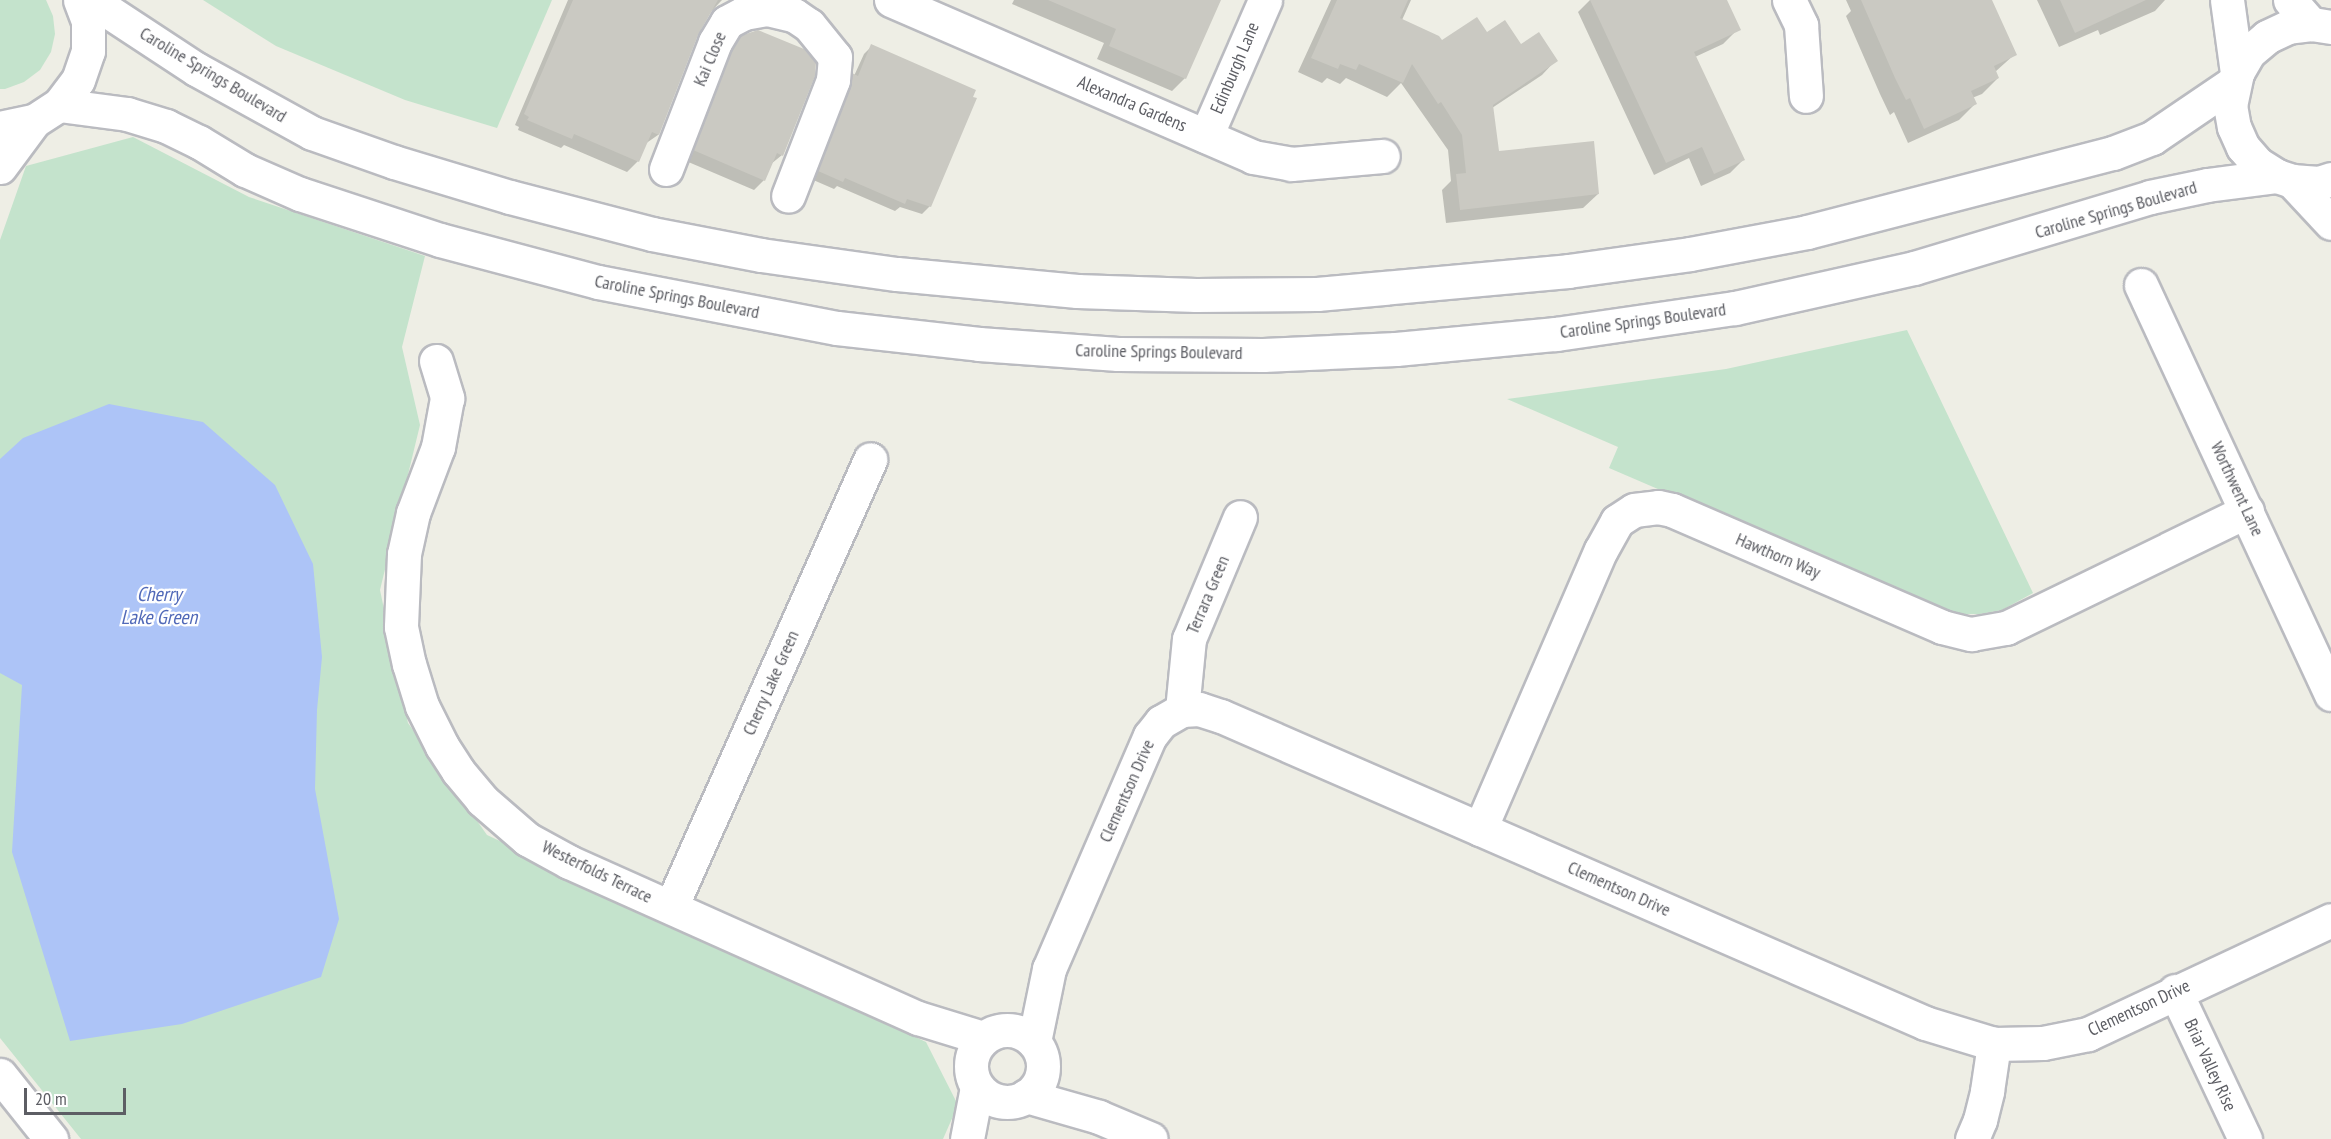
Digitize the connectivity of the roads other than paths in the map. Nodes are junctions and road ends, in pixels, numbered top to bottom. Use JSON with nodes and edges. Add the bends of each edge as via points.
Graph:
{"nodes":[{"id":1,"x":80,"y":0,"type":"edge"},
{"id":2,"x":91,"y":0,"type":"edge"},
{"id":3,"x":891,"y":0,"type":"edge"},
{"id":4,"x":1265,"y":0,"type":"edge"},
{"id":5,"x":1789,"y":0,"type":"edge"},
{"id":6,"x":2227,"y":0,"type":"edge"},
{"id":7,"x":2290,"y":0,"type":"edge"},
{"id":8,"x":809,"y":9,"type":"edge"},
{"id":9,"x":2321,"y":26,"type":"edge"},
{"id":10,"x":2235,"y":78,"type":"junction"},
{"id":11,"x":1806,"y":96,"type":"dead end"},
{"id":12,"x":47,"y":113,"type":"junction"},
{"id":13,"x":0,"y":128,"type":"edge"},
{"id":14,"x":1206,"y":136,"type":"junction"},
{"id":15,"x":1383,"y":156,"type":"dead end"},
{"id":16,"x":0,"y":167,"type":"edge"},
{"id":17,"x":666,"y":169,"type":"dead end"},
{"id":18,"x":2284,"y":179,"type":"junction"},
{"id":19,"x":2331,"y":179,"type":"edge"},
{"id":20,"x":788,"y":196,"type":"dead end"},
{"id":21,"x":2331,"y":223,"type":"edge"},
{"id":22,"x":2140,"y":285,"type":"dead end"},
{"id":23,"x":436,"y":361,"type":"dead end"},
{"id":24,"x":870,"y":459,"type":"dead end"},
{"id":25,"x":2247,"y":511,"type":"junction"},
{"id":26,"x":1240,"y":517,"type":"dead end"},
{"id":27,"x":2331,"y":694,"type":"edge"},
{"id":28,"x":1182,"y":710,"type":"junction"},
{"id":29,"x":1480,"y":829,"type":"junction"},
{"id":30,"x":671,"y":908,"type":"junction"},
{"id":31,"x":2331,"y":920,"type":"edge"},
{"id":32,"x":2175,"y":991,"type":"junction"},
{"id":33,"x":1995,"y":1044,"type":"junction"},
{"id":34,"x":1005,"y":1066,"type":"junction"},
{"id":35,"x":0,"y":1076,"type":"edge"},
{"id":36,"x":51,"y":1139,"type":"edge"},
{"id":37,"x":967,"y":1139,"type":"edge"},
{"id":38,"x":982,"y":1139,"type":"edge"},
{"id":39,"x":1151,"y":1139,"type":"edge"},
{"id":40,"x":1972,"y":1139,"type":"edge"},
{"id":41,"x":2245,"y":1139,"type":"edge"}],
"edges":[{"from":1,"to":12,"type":"street","via":[[88,21],[88,51],[78,81]]},
{"from":2,"to":10,"type":"street","name":"Caroline Springs Boulevard","via":[[196,69],[312,133],[510,197],[652,234],[761,255],[897,274],[1077,291],[1317,294],[1536,275],[1702,252],[1807,232],[2113,153],[2152,138]]},
{"from":3,"to":14,"type":"street","name":"Alexandra Gardens"},
{"from":4,"to":14,"type":"street","name":"Edinburgh Lane"},
{"from":5,"to":11,"type":"street","via":[[1801,25]]},
{"from":6,"to":10,"type":"street"},
{"from":7,"to":9,"type":"street"},
{"from":8,"to":17,"type":"street","name":"Kai Close","via":[[767,9],[744,13],[727,22],[715,42]]},
{"from":8,"to":20,"type":"street","name":"Kai Close","via":[[809,25],[835,57],[834,80]]},
{"from":9,"to":10,"type":"street","via":[[2288,27],[2267,37],[2249,52]]},
{"from":10,"to":18,"type":"street","via":[[2230,105],[2243,147],[2258,164]]},
{"from":12,"to":13,"type":"street","name":"Caroline Springs Boulevard"},
{"from":12,"to":16,"type":"street"},
{"from":12,"to":18,"type":"street","name":"Caroline Springs Boulevard","via":[[127,114],[166,126],[245,170],[300,194],[440,240],[598,282],[837,327],[979,344],[1118,354],[1263,355],[1396,349],[1556,334],[1735,308],[1914,268],[2150,197],[2207,185]]},
{"from":14,"to":15,"type":"street","name":"Alexandra Gardens","via":[[1253,157],[1291,164]]},
{"from":18,"to":19,"type":"street","name":"Caroline Springs Boulevard","via":[[2319,183]]},
{"from":18,"to":21,"type":"street"},
{"from":22,"to":25,"type":"street","name":"Worthwent Lane"},
{"from":23,"to":30,"type":"street","name":"Westerfolds Terrace","via":[[447,398],[438,447],[411,524],[400,598],[401,627],[422,706],[458,771],[482,800],[527,839]]},
{"from":24,"to":30,"type":"street","name":"Cherry Lake Green"},
{"from":25,"to":27,"type":"street","name":"Worthwent Lane"},
{"from":25,"to":29,"type":"street","name":"Hawthorn Way","via":[[2006,628],[1971,634],[1942,627],[1672,510],[1634,510],[1617,521],[1601,550]]},
{"from":26,"to":28,"type":"street","name":"Terrara Green","via":[[1189,639]]},
{"from":28,"to":29,"type":"street","name":"Clementson Drive","via":[[1198,709],[1221,716]]},
{"from":28,"to":34,"type":"street","name":"Clementson Drive","via":[[1161,722],[1150,736]]},
{"from":29,"to":33,"type":"street","name":"Clementson Drive","via":[[1925,1023]]},
{"from":30,"to":34,"type":"street","name":"Westerfolds Terrace","via":[[918,1018]]},
{"from":31,"to":32,"type":"street","name":"Clementson Drive"},
{"from":32,"to":33,"type":"street","name":"Clementson Drive","via":[[2088,1034],[2043,1043]]},
{"from":32,"to":41,"type":"street","name":"Briar Valley Rise"},
{"from":33,"to":40,"type":"street","via":[[1988,1091]]},
{"from":34,"to":37,"type":"street","name":"Clementson Drive"},
{"from":34,"to":38,"type":"street","name":"Clementson Drive"},
{"from":34,"to":39,"type":"street","name":"Westerfolds Terrace","via":[[1099,1117]]},
{"from":35,"to":36,"type":"street"}]}
